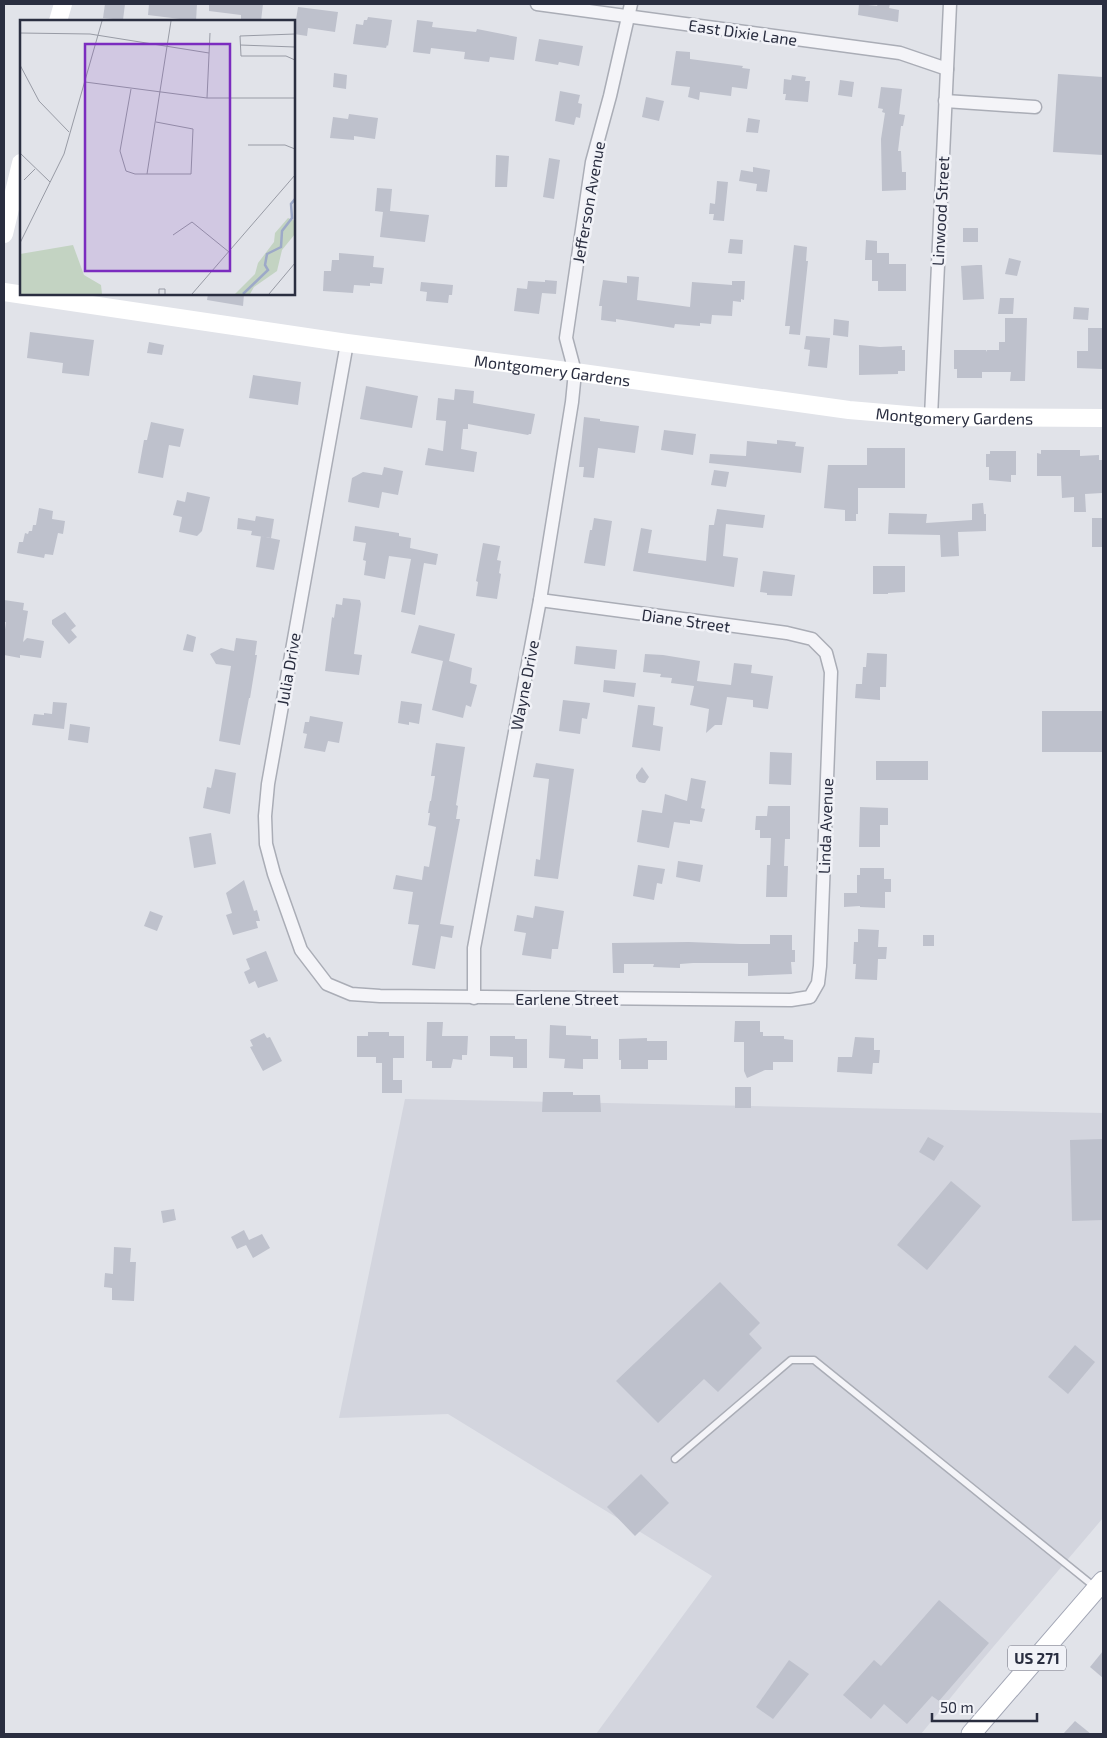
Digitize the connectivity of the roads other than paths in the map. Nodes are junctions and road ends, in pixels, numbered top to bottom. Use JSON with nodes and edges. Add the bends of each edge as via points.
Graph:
{"nodes":[{"id":1,"x":63,"y":4,"type":"edge"},
{"id":2,"x":537,"y":4,"type":"edge"},
{"id":3,"x":950,"y":4,"type":"edge"},
{"id":4,"x":630,"y":10,"type":"edge"},
{"id":5,"x":58,"y":20,"type":"edge"},
{"id":6,"x":947,"y":69,"type":"junction"},
{"id":7,"x":945,"y":101,"type":"junction"},
{"id":8,"x":1035,"y":107,"type":"dead end"},
{"id":9,"x":20,"y":167,"type":"edge"},
{"id":10,"x":4,"y":234,"type":"edge"},
{"id":11,"x":4,"y":292,"type":"edge"},
{"id":12,"x":20,"y":294,"type":"edge"},
{"id":13,"x":24,"y":295,"type":"edge"},
{"id":14,"x":347,"y":343,"type":"junction"},
{"id":15,"x":575,"y":372,"type":"junction"},
{"id":16,"x":931,"y":417,"type":"junction"},
{"id":17,"x":1103,"y":418,"type":"edge"},
{"id":18,"x":540,"y":600,"type":"junction"},
{"id":19,"x":826,"y":653,"type":"joint"},
{"id":20,"x":327,"y":984,"type":"joint"},
{"id":21,"x":810,"y":997,"type":"joint"},
{"id":22,"x":474,"y":998,"type":"junction"},
{"id":23,"x":675,"y":1460,"type":"dead end"},
{"id":24,"x":1100,"y":1585,"type":"edge"},
{"id":25,"x":971,"y":1734,"type":"edge"}],
"edges":[{"from":1,"to":5,"type":"street"},
{"from":2,"to":4,"type":"street","name":"East Dixie Lane"},
{"from":3,"to":6,"type":"street","name":"Linwood Street"},
{"from":4,"to":6,"type":"street","name":"East Dixie Lane","via":[[900,54]]},
{"from":4,"to":15,"type":"street","name":"Jefferson Avenue","via":[[592,162],[566,338]]},
{"from":6,"to":7,"type":"street","name":"Linwood Street"},
{"from":7,"to":8,"type":"street"},
{"from":7,"to":16,"type":"street","name":"Linwood Street"},
{"from":9,"to":10,"type":"street"},
{"from":11,"to":12,"type":"street","name":"Montgomery Gardens"},
{"from":13,"to":14,"type":"street","name":"Montgomery Gardens"},
{"from":14,"to":15,"type":"street","name":"Montgomery Gardens"},
{"from":14,"to":20,"type":"street","name":"Julia Drive","via":[[268,784],[265,816],[266,844],[274,874],[301,950]]},
{"from":15,"to":16,"type":"street","name":"Montgomery Gardens","via":[[849,410]]},
{"from":15,"to":18,"type":"street","name":"Wayne Drive"},
{"from":16,"to":17,"type":"street","name":"Montgomery Gardens"},
{"from":18,"to":19,"type":"street","name":"Diane Street","via":[[787,633],[812,639]]},
{"from":18,"to":22,"type":"street","name":"Wayne Drive","via":[[474,948]]},
{"from":19,"to":21,"type":"street","name":"Linda Avenue","via":[[830,680],[820,966],[818,983]]},
{"from":20,"to":22,"type":"street","name":"Earlene Street","via":[[351,994]]},
{"from":21,"to":22,"type":"street","name":"Earlene Street","via":[[791,1000]]},
{"from":23,"to":24,"type":"lane","via":[[791,1360],[814,1360]]},
{"from":24,"to":25,"type":"main road","number":"US 271"}]}
